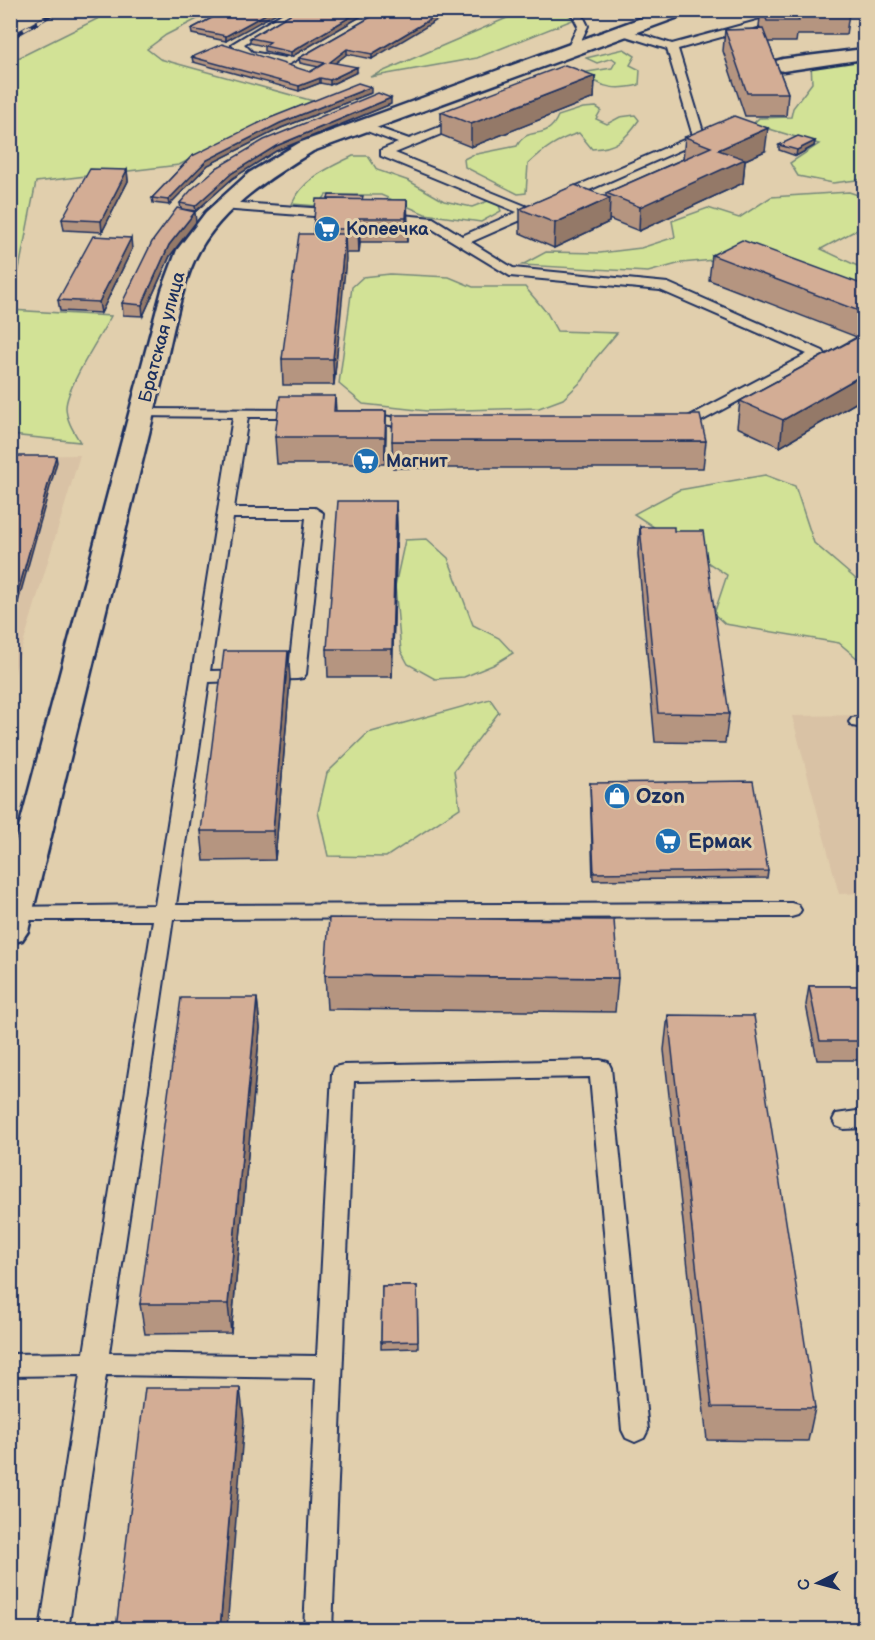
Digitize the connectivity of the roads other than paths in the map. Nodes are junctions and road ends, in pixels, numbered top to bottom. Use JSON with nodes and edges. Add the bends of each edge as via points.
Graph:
{"nodes":[{"id":1,"x":296,"y":10,"type":"edge"},
{"id":2,"x":382,"y":10,"type":"edge"},
{"id":3,"x":569,"y":10,"type":"edge"},
{"id":4,"x":681,"y":10,"type":"edge"},
{"id":5,"x":768,"y":21,"type":"edge"},
{"id":6,"x":620,"y":31,"type":"junction"},
{"id":7,"x":672,"y":47,"type":"junction"},
{"id":8,"x":572,"y":49,"type":"junction"},
{"id":9,"x":864,"y":54,"type":"edge"},
{"id":10,"x":783,"y":65,"type":"dead end"},
{"id":11,"x":475,"y":117,"type":"edge"},
{"id":12,"x":363,"y":126,"type":"junction"},
{"id":13,"x":409,"y":143,"type":"junction"},
{"id":14,"x":226,"y":206,"type":"junction"},
{"id":15,"x":528,"y":212,"type":"junction"},
{"id":16,"x":461,"y":241,"type":"junction"},
{"id":17,"x":142,"y":413,"type":"junction"},
{"id":18,"x":241,"y":413,"type":"junction"},
{"id":19,"x":324,"y":413,"type":"edge"},
{"id":20,"x":347,"y":413,"type":"edge"},
{"id":21,"x":666,"y":422,"type":"edge"},
{"id":22,"x":435,"y":426,"type":"edge"},
{"id":23,"x":226,"y":513,"type":"junction"},
{"id":24,"x":201,"y":677,"type":"junction"},
{"id":25,"x":791,"y":910,"type":"dead end"},
{"id":26,"x":164,"y":912,"type":"junction"},
{"id":27,"x":13,"y":922,"type":"edge"},
{"id":28,"x":95,"y":1364,"type":"junction"},
{"id":29,"x":10,"y":1365,"type":"edge"},
{"id":30,"x":328,"y":1367,"type":"junction"},
{"id":31,"x":635,"y":1430,"type":"dead end"},
{"id":32,"x":54,"y":1629,"type":"edge"},
{"id":33,"x":318,"y":1629,"type":"edge"}],
"edges":[{"from":1,"to":2,"type":"lane","via":[[237,45],[248,54],[287,62]]},
{"from":3,"to":8,"type":"lane","via":[[577,14],[583,26]]},
{"from":4,"to":6,"type":"street","name":"Братская улица"},
{"from":5,"to":7,"type":"lane"},
{"from":6,"to":7,"type":"lane"},
{"from":6,"to":8,"type":"street","name":"Братская улица"},
{"from":7,"to":15,"type":"lane","via":[[699,138]]},
{"from":8,"to":12,"type":"street","name":"Братская улица"},
{"from":9,"to":10,"type":"street"},
{"from":11,"to":13,"type":"lane"},
{"from":12,"to":13,"type":"lane"},
{"from":12,"to":14,"type":"street","name":"Братская улица","via":[[306,147],[256,177]]},
{"from":13,"to":15,"type":"lane","via":[[385,153]]},
{"from":14,"to":16,"type":"lane","via":[[429,221]]},
{"from":14,"to":17,"type":"street","name":"Братская улица","via":[[188,250],[173,290]]},
{"from":15,"to":16,"type":"lane"},
{"from":16,"to":21,"type":"lane","via":[[510,272],[663,286],[818,354],[689,422]]},
{"from":17,"to":18,"type":"lane"},
{"from":17,"to":27,"type":"street","name":"Братская улица"},
{"from":18,"to":19,"type":"lane"},
{"from":18,"to":23,"type":"lane"},
{"from":20,"to":22,"type":"lane","via":[[412,426]]},
{"from":23,"to":24,"type":"lane"},
{"from":23,"to":24,"type":"lane","via":[[315,513],[297,674]]},
{"from":24,"to":26,"type":"lane"},
{"from":25,"to":26,"type":"lane"},
{"from":26,"to":27,"type":"lane"},
{"from":26,"to":28,"type":"lane"},
{"from":28,"to":29,"type":"lane"},
{"from":28,"to":30,"type":"lane"},
{"from":28,"to":32,"type":"lane"},
{"from":30,"to":31,"type":"lane","via":[[343,1072],[600,1068]]},
{"from":30,"to":33,"type":"lane"}]}
